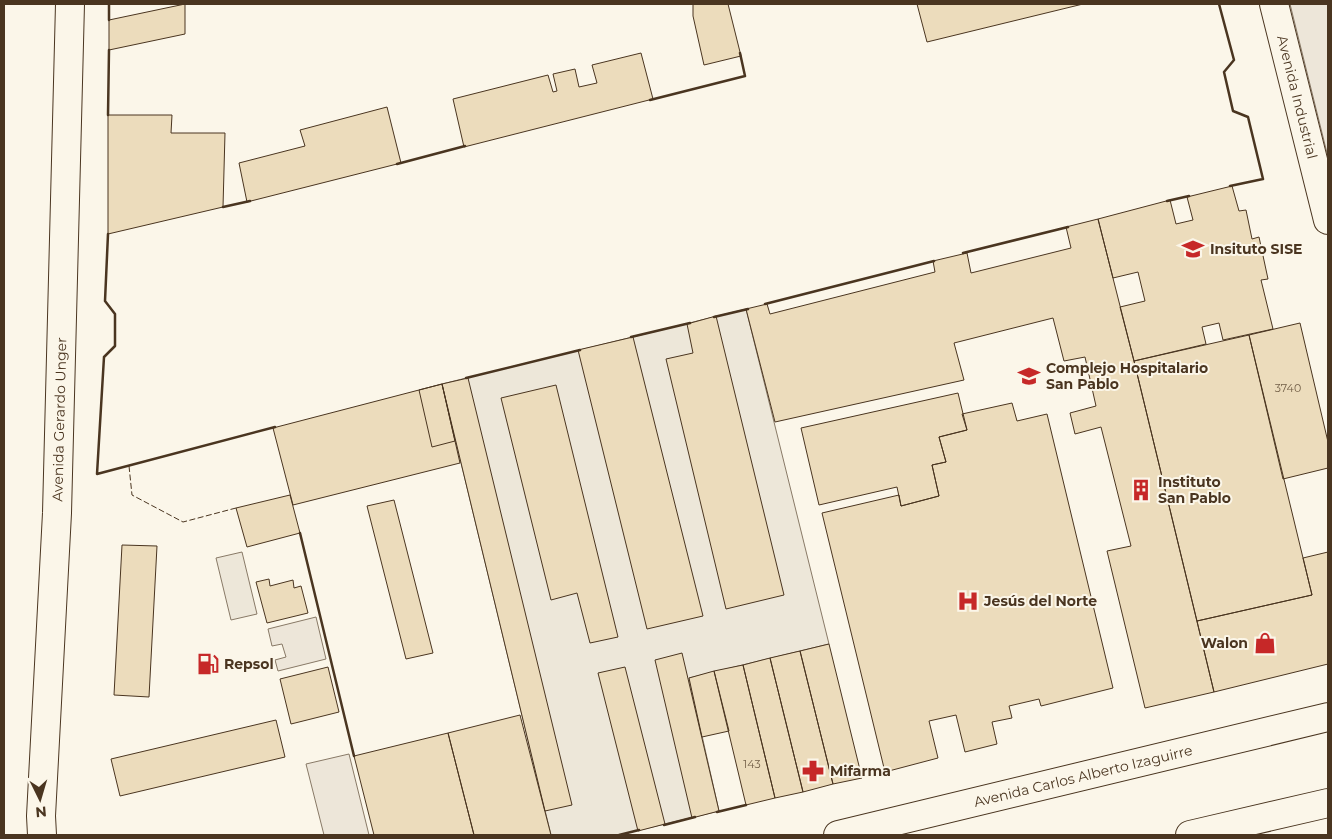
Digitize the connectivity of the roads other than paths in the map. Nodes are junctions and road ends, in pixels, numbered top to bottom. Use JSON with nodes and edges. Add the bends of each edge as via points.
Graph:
{"nodes":[{"id":1,"x":70,"y":4,"type":"edge"},
{"id":2,"x":1274,"y":4,"type":"edge"},
{"id":3,"x":1328,"y":220,"type":"edge"},
{"id":4,"x":1328,"y":717,"type":"edge"},
{"id":5,"x":1328,"y":803,"type":"edge"},
{"id":6,"x":42,"y":835,"type":"edge"},
{"id":7,"x":838,"y":835,"type":"edge"},
{"id":8,"x":1190,"y":835,"type":"edge"}],
"edges":[{"from":1,"to":6,"type":"main road","name":"Avenida Gerardo Unger","via":[[57,513]]},
{"from":2,"to":3,"type":"main road","name":"Avenida Industrial"},
{"from":4,"to":7,"type":"main road","name":"Avenida Carlos Alberto Izaguirre"},
{"from":5,"to":8,"type":"main road"}]}
